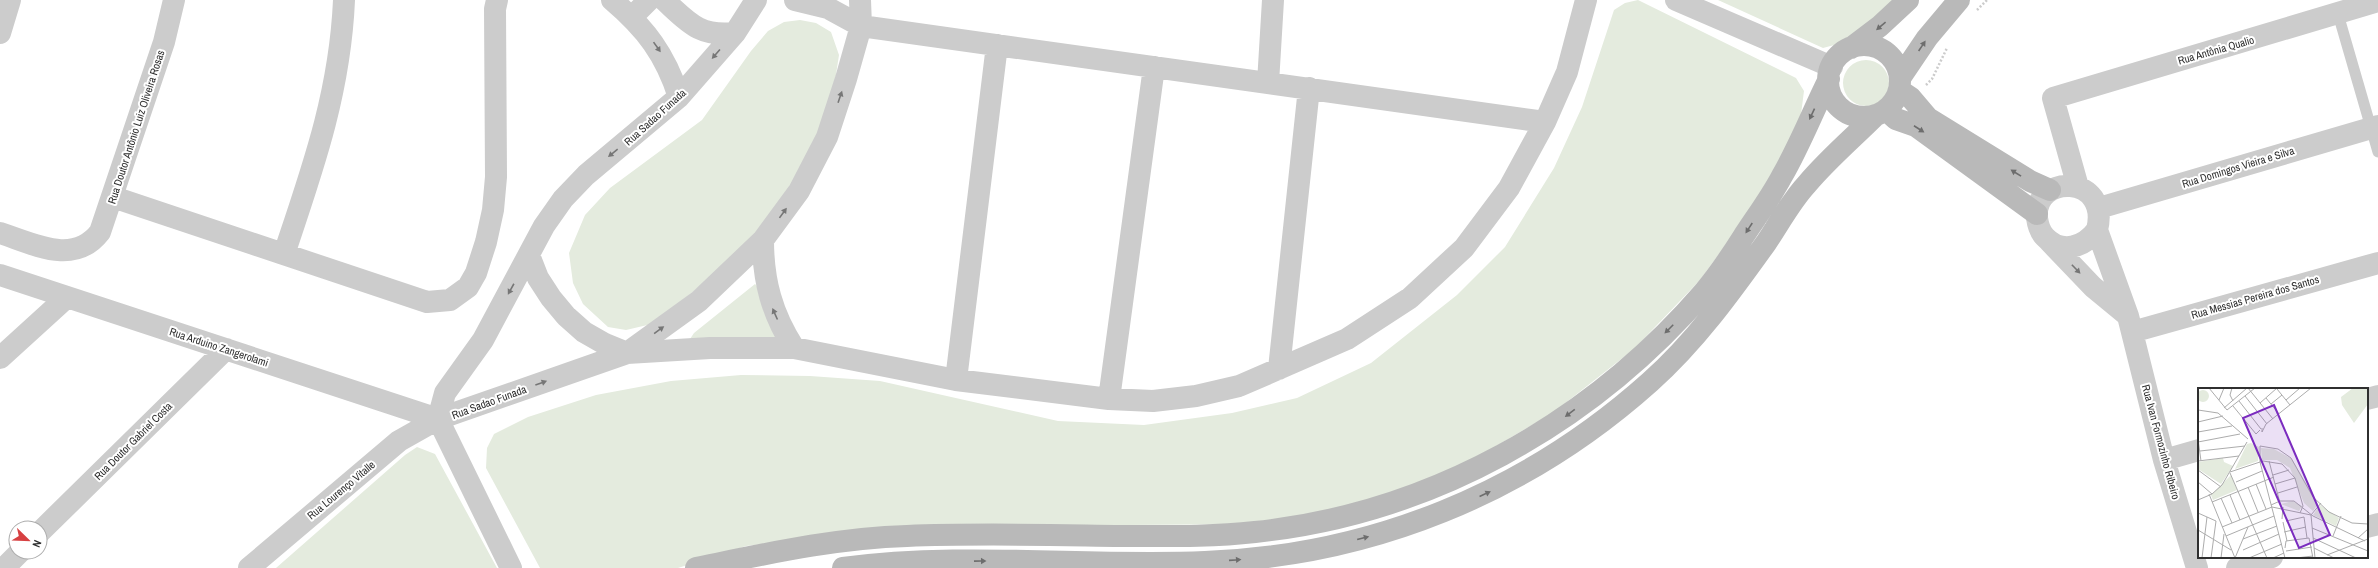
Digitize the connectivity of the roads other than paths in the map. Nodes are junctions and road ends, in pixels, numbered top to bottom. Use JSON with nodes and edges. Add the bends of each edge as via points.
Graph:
{"nodes":[{"id":1,"x":10,"y":0,"type":"edge"},
{"id":2,"x":174,"y":0,"type":"edge"},
{"id":3,"x":344,"y":0,"type":"edge"},
{"id":4,"x":497,"y":0,"type":"edge"},
{"id":5,"x":612,"y":0,"type":"edge"},
{"id":6,"x":649,"y":0,"type":"edge"},
{"id":7,"x":664,"y":0,"type":"edge"},
{"id":8,"x":795,"y":0,"type":"edge"},
{"id":9,"x":860,"y":0,"type":"edge"},
{"id":10,"x":1273,"y":0,"type":"edge"},
{"id":11,"x":1586,"y":0,"type":"edge"},
{"id":12,"x":1676,"y":0,"type":"edge"},
{"id":13,"x":1908,"y":0,"type":"edge"},
{"id":14,"x":760,"y":1,"type":"edge"},
{"id":15,"x":2378,"y":1,"type":"edge"},
{"id":16,"x":1968,"y":6,"type":"edge"},
{"id":17,"x":2338,"y":14,"type":"junction"},
{"id":18,"x":632,"y":17,"type":"junction"},
{"id":19,"x":860,"y":26,"type":"junction"},
{"id":20,"x":0,"y":33,"type":"edge"},
{"id":21,"x":735,"y":33,"type":"junction"},
{"id":22,"x":998,"y":45,"type":"junction"},
{"id":23,"x":1850,"y":48,"type":"junction"},
{"id":24,"x":1154,"y":67,"type":"junction"},
{"id":25,"x":1830,"y":73,"type":"junction"},
{"id":26,"x":1268,"y":82,"type":"junction"},
{"id":27,"x":1309,"y":88,"type":"junction"},
{"id":28,"x":1903,"y":88,"type":"junction"},
{"id":29,"x":679,"y":97,"type":"junction"},
{"id":30,"x":1881,"y":113,"type":"junction"},
{"id":31,"x":1545,"y":122,"type":"junction"},
{"id":32,"x":2374,"y":127,"type":"edge"},
{"id":33,"x":2378,"y":152,"type":"edge"},
{"id":34,"x":2078,"y":187,"type":"junction"},
{"id":35,"x":2050,"y":190,"type":"junction"},
{"id":36,"x":113,"y":198,"type":"junction"},
{"id":37,"x":2098,"y":208,"type":"junction"},
{"id":38,"x":2037,"y":214,"type":"junction"},
{"id":39,"x":2097,"y":230,"type":"junction"},
{"id":40,"x":0,"y":233,"type":"edge"},
{"id":41,"x":763,"y":240,"type":"junction"},
{"id":42,"x":2049,"y":241,"type":"junction"},
{"id":43,"x":284,"y":254,"type":"junction"},
{"id":44,"x":529,"y":255,"type":"junction"},
{"id":45,"x":2378,"y":263,"type":"edge"},
{"id":46,"x":0,"y":275,"type":"edge"},
{"id":47,"x":67,"y":297,"type":"junction"},
{"id":48,"x":2130,"y":324,"type":"junction"},
{"id":49,"x":794,"y":348,"type":"junction"},
{"id":50,"x":226,"y":349,"type":"junction"},
{"id":51,"x":627,"y":353,"type":"junction"},
{"id":52,"x":0,"y":358,"type":"edge"},
{"id":53,"x":1279,"y":369,"type":"junction"},
{"id":54,"x":956,"y":380,"type":"junction"},
{"id":55,"x":2378,"y":396,"type":"edge"},
{"id":56,"x":1109,"y":399,"type":"junction"},
{"id":57,"x":2368,"y":399,"type":"edge"},
{"id":58,"x":438,"y":419,"type":"junction"},
{"id":59,"x":2198,"y":450,"type":"edge"},
{"id":60,"x":2164,"y":460,"type":"junction"},
{"id":61,"x":48,"y":524,"type":"edge"},
{"id":62,"x":2378,"y":524,"type":"edge"},
{"id":63,"x":2368,"y":528,"type":"edge"},
{"id":64,"x":2269,"y":558,"type":"edge"},
{"id":65,"x":12,"y":560,"type":"edge"},
{"id":66,"x":4,"y":568,"type":"edge"},
{"id":67,"x":249,"y":568,"type":"edge"},
{"id":68,"x":511,"y":568,"type":"edge"},
{"id":69,"x":696,"y":568,"type":"edge"},
{"id":70,"x":843,"y":568,"type":"edge"},
{"id":71,"x":2197,"y":568,"type":"edge"},
{"id":72,"x":2237,"y":568,"type":"edge"}],
"edges":[{"from":1,"to":20,"type":"street"},
{"from":2,"to":36,"type":"street","name":"Rua Doutor Antônio Luiz Oliveira Rosas","via":[[164,42]]},
{"from":3,"to":43,"type":"street","via":[[332,101],[322,140]]},
{"from":4,"to":43,"type":"street","via":[[496,177],[493,210],[476,273],[468,286],[450,300],[427,302]]},
{"from":5,"to":18,"type":"street"},
{"from":6,"to":18,"type":"street"},
{"from":7,"to":21,"type":"street","via":[[693,26],[706,32]]},
{"from":8,"to":19,"type":"street","via":[[828,8]]},
{"from":9,"to":19,"type":"street","name":"Rua Sadao Funada"},
{"from":10,"to":26,"type":"street"},
{"from":11,"to":31,"type":"street","via":[[1566,72]]},
{"from":12,"to":25,"type":"street"},
{"from":13,"to":23,"type":"main road","one_way":true,"via":[[1880,26]]},
{"from":14,"to":21,"type":"street","name":"Rua Sadao Funada"},
{"from":15,"to":17,"type":"street","name":"Rua Antônia Qualio"},
{"from":28,"to":16,"type":"main road","one_way":true,"via":[[1927,38]]},
{"from":17,"to":32,"type":"lane"},
{"from":17,"to":34,"type":"street","name":"Rua Antônia Qualio","via":[[2053,98]]},
{"from":18,"to":29,"type":"street","one_way":true,"via":[[648,34],[661,54],[672,75]]},
{"from":19,"to":22,"type":"street"},
{"from":41,"to":19,"type":"street","name":"Rua Sadao Funada","one_way":true,"via":[[799,191],[827,137]]},
{"from":21,"to":29,"type":"street","name":"Rua Sadao Funada","one_way":true},
{"from":22,"to":24,"type":"street"},
{"from":22,"to":54,"type":"street"},
{"from":23,"to":25,"type":"main road","via":[[1842,53]]},
{"from":23,"to":28,"type":"main road","via":[[1861,45],[1883,50],[1898,67]]},
{"from":24,"to":26,"type":"street"},
{"from":24,"to":56,"type":"street"},
{"from":25,"to":30,"type":"main road","via":[[1830,91],[1842,110],[1864,117]]},
{"from":25,"to":69,"type":"main road","one_way":true,"via":[[1782,176],[1706,290],[1670,329],[1602,389],[1558,422],[1520,446],[1445,484],[1362,512],[1299,527],[1203,536],[905,536],[809,546]]},
{"from":26,"to":27,"type":"street"},
{"from":27,"to":31,"type":"street"},
{"from":27,"to":53,"type":"street"},
{"from":28,"to":30,"type":"main road"},
{"from":35,"to":28,"type":"main road","one_way":true,"via":[[2030,181],[1928,118]]},
{"from":29,"to":44,"type":"street","name":"Rua Sadao Funada","one_way":true,"via":[[586,175],[544,226]]},
{"from":30,"to":38,"type":"main road","one_way":true,"via":[[1916,126]]},
{"from":70,"to":30,"type":"main road","one_way":true,"via":[[906,562],[1204,562],[1256,559],[1304,553],[1368,537],[1456,508],[1532,469],[1572,444],[1652,381],[1725,301],[1806,184]]},
{"from":31,"to":53,"type":"street","via":[[1510,188],[1464,248],[1410,298],[1347,339]]},
{"from":32,"to":33,"type":"lane"},
{"from":32,"to":37,"type":"street","name":"Rua Domingos Vieira e Silva"},
{"from":34,"to":35,"type":"street","via":[[2060,186]]},
{"from":34,"to":37,"type":"street","via":[[2094,198]]},
{"from":35,"to":38,"type":"street","via":[[2040,203]]},
{"from":36,"to":40,"type":"street","name":"Rua Doutor Antônio Luiz Oliveira Rosas","via":[[100,232],[84,247],[71,252],[56,251]]},
{"from":36,"to":43,"type":"street"},
{"from":37,"to":39,"type":"street"},
{"from":38,"to":42,"type":"street","via":[[2038,224]]},
{"from":39,"to":42,"type":"street","via":[[2080,246],[2069,248]]},
{"from":39,"to":48,"type":"street","name":"Rua Ivan Formozinho Ribeiro"},
{"from":49,"to":41,"type":"street","one_way":true,"via":[[782,329],[770,300],[763,263]]},
{"from":51,"to":41,"type":"street","name":"Rua Sadao Funada","one_way":true,"via":[[699,301]]},
{"from":42,"to":48,"type":"street","one_way":true},
{"from":44,"to":51,"type":"street","via":[[546,291],[566,316],[584,332],[604,344]]},
{"from":44,"to":58,"type":"street","name":"Rua Sadao Funada","one_way":true,"via":[[483,340],[445,393]]},
{"from":45,"to":48,"type":"street","name":"Rua Messias Pereira dos Santos"},
{"from":46,"to":47,"type":"street","name":"Rua Arduino Zangerolami"},
{"from":47,"to":50,"type":"street","name":"Rua Arduino Zangerolami"},
{"from":47,"to":52,"type":"street"},
{"from":48,"to":60,"type":"street","name":"Rua Ivan Formozinho Ribeiro"},
{"from":49,"to":51,"type":"street","via":[[710,348]]},
{"from":49,"to":54,"type":"street"},
{"from":50,"to":58,"type":"street","name":"Rua Arduino Zangerolami"},
{"from":50,"to":61,"type":"street","name":"Rua Doutor Gabriel Costa"},
{"from":58,"to":51,"type":"street","name":"Rua Sadao Funada","one_way":true},
{"from":53,"to":56,"type":"street","via":[[1239,386],[1196,396],[1153,401]]},
{"from":54,"to":56,"type":"street"},
{"from":55,"to":57,"type":"street"},
{"from":58,"to":67,"type":"street","name":"Rua Lourenço Vitalle","via":[[399,441]]},
{"from":58,"to":68,"type":"street"},
{"from":59,"to":60,"type":"street"},
{"from":60,"to":71,"type":"street","name":"Rua Ivan Formozinho Ribeiro"},
{"from":62,"to":63,"type":"street"},
{"from":64,"to":72,"type":"street"},
{"from":65,"to":66,"type":"street"}]}
